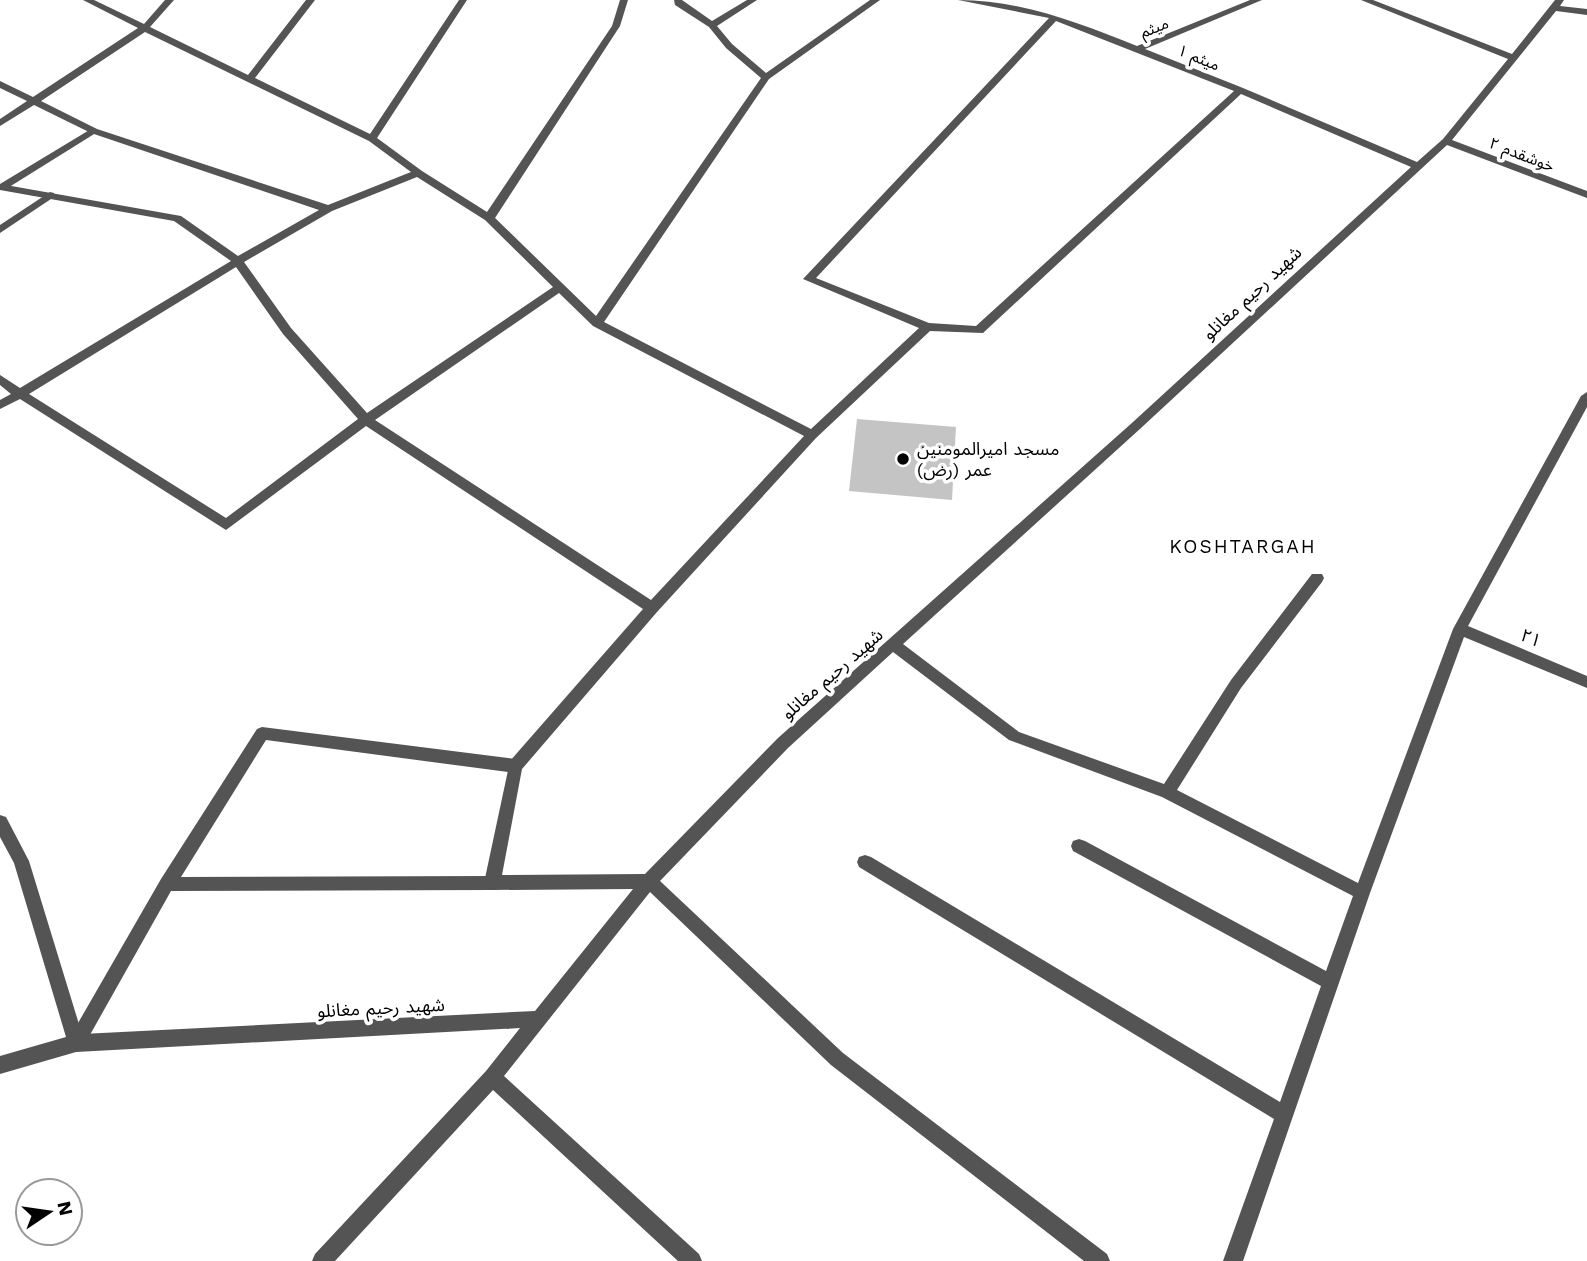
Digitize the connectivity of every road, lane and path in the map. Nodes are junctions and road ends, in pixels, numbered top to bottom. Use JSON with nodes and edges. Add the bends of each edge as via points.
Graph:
{"nodes":[{"id":1,"x":88,"y":0,"type":"edge"},
{"id":2,"x":170,"y":0,"type":"edge"},
{"id":3,"x":311,"y":0,"type":"edge"},
{"id":4,"x":463,"y":0,"type":"edge"},
{"id":5,"x":624,"y":0,"type":"edge"},
{"id":6,"x":678,"y":0,"type":"edge"},
{"id":7,"x":753,"y":0,"type":"edge"},
{"id":8,"x":876,"y":0,"type":"edge"},
{"id":9,"x":962,"y":0,"type":"edge"},
{"id":10,"x":1258,"y":0,"type":"edge"},
{"id":11,"x":1365,"y":0,"type":"edge"},
{"id":12,"x":1560,"y":0,"type":"edge"},
{"id":13,"x":1552,"y":8,"type":"junction"},
{"id":14,"x":1587,"y":12,"type":"edge"},
{"id":15,"x":1055,"y":17,"type":"junction"},
{"id":16,"x":712,"y":25,"type":"junction"},
{"id":17,"x":146,"y":27,"type":"junction"},
{"id":18,"x":1138,"y":48,"type":"junction"},
{"id":19,"x":1514,"y":58,"type":"junction"},
{"id":20,"x":765,"y":77,"type":"junction"},
{"id":21,"x":249,"y":79,"type":"junction"},
{"id":22,"x":0,"y":84,"type":"edge"},
{"id":23,"x":1240,"y":90,"type":"junction"},
{"id":24,"x":36,"y":100,"type":"junction"},
{"id":25,"x":0,"y":123,"type":"edge"},
{"id":26,"x":94,"y":131,"type":"junction"},
{"id":27,"x":372,"y":139,"type":"junction"},
{"id":28,"x":1446,"y":141,"type":"junction"},
{"id":29,"x":1417,"y":166,"type":"junction"},
{"id":30,"x":418,"y":173,"type":"junction"},
{"id":31,"x":1,"y":187,"type":"edge"},
{"id":32,"x":50,"y":195,"type":"junction"},
{"id":33,"x":1587,"y":195,"type":"edge"},
{"id":34,"x":328,"y":209,"type":"junction"},
{"id":35,"x":489,"y":218,"type":"junction"},
{"id":36,"x":0,"y":230,"type":"edge"},
{"id":37,"x":238,"y":261,"type":"junction"},
{"id":38,"x":559,"y":288,"type":"junction"},
{"id":39,"x":597,"y":323,"type":"junction"},
{"id":40,"x":927,"y":327,"type":"junction"},
{"id":41,"x":0,"y":379,"type":"edge"},
{"id":42,"x":20,"y":394,"type":"junction"},
{"id":43,"x":1587,"y":396,"type":"edge"},
{"id":44,"x":0,"y":405,"type":"edge"},
{"id":45,"x":366,"y":420,"type":"junction"},
{"id":46,"x":812,"y":435,"type":"junction"},
{"id":47,"x":1317,"y":578,"type":"dead end"},
{"id":48,"x":652,"y":608,"type":"junction"},
{"id":49,"x":1460,"y":629,"type":"junction"},
{"id":50,"x":894,"y":645,"type":"junction"},
{"id":51,"x":1587,"y":682,"type":"edge"},
{"id":52,"x":515,"y":766,"type":"junction"},
{"id":53,"x":1167,"y":792,"type":"junction"},
{"id":54,"x":0,"y":822,"type":"edge"},
{"id":55,"x":1079,"y":846,"type":"dead end"},
{"id":56,"x":865,"y":862,"type":"dead end"},
{"id":57,"x":649,"y":881,"type":"junction"},
{"id":58,"x":492,"y":883,"type":"junction"},
{"id":59,"x":167,"y":884,"type":"junction"},
{"id":60,"x":1362,"y":893,"type":"junction"},
{"id":61,"x":1331,"y":982,"type":"junction"},
{"id":62,"x":539,"y":1019,"type":"junction"},
{"id":63,"x":76,"y":1043,"type":"junction"},
{"id":64,"x":0,"y":1065,"type":"edge"},
{"id":65,"x":492,"y":1077,"type":"junction"},
{"id":66,"x":1284,"y":1115,"type":"junction"},
{"id":67,"x":322,"y":1261,"type":"edge"},
{"id":68,"x":692,"y":1261,"type":"edge"},
{"id":69,"x":1100,"y":1261,"type":"edge"},
{"id":70,"x":1233,"y":1261,"type":"edge"}],
"edges":[{"from":1,"to":17,"type":"street"},
{"from":2,"to":17,"type":"street"},
{"from":3,"to":21,"type":"street"},
{"from":4,"to":27,"type":"street"},
{"from":5,"to":35,"type":"street","via":[[616,26]]},
{"from":6,"to":16,"type":"street"},
{"from":7,"to":16,"type":"street"},
{"from":8,"to":20,"type":"street"},
{"from":9,"to":15,"type":"street","name":"۱ میثم"},
{"from":10,"to":18,"type":"street","name":"میثم"},
{"from":11,"to":19,"type":"street"},
{"from":12,"to":13,"type":"street","name":"شهید رحیم مغانلو"},
{"from":13,"to":14,"type":"street"},
{"from":13,"to":19,"type":"street","name":"شهید رحیم مغانلو"},
{"from":15,"to":18,"type":"street","name":"۱ میثم"},
{"from":15,"to":40,"type":"street","via":[[809,279]]},
{"from":16,"to":20,"type":"street"},
{"from":17,"to":21,"type":"street"},
{"from":17,"to":24,"type":"street"},
{"from":18,"to":23,"type":"street","name":"۱ میثم"},
{"from":19,"to":28,"type":"street","name":"شهید رحیم مغانلو"},
{"from":20,"to":39,"type":"street"},
{"from":21,"to":27,"type":"street"},
{"from":22,"to":24,"type":"street"},
{"from":23,"to":29,"type":"street","name":"۱ میثم"},
{"from":23,"to":40,"type":"street","via":[[979,330]]},
{"from":24,"to":25,"type":"street"},
{"from":24,"to":26,"type":"street"},
{"from":26,"to":31,"type":"street"},
{"from":26,"to":34,"type":"street"},
{"from":27,"to":30,"type":"street"},
{"from":28,"to":29,"type":"street","name":"شهید رحیم مغانلو"},
{"from":28,"to":33,"type":"street","name":"۲ خوشقدم"},
{"from":29,"to":50,"type":"street","name":"شهید رحیم مغانلو"},
{"from":30,"to":34,"type":"street"},
{"from":30,"to":35,"type":"street"},
{"from":31,"to":32,"type":"street"},
{"from":32,"to":36,"type":"street"},
{"from":32,"to":37,"type":"street","via":[[177,218]]},
{"from":34,"to":37,"type":"street"},
{"from":35,"to":38,"type":"street"},
{"from":37,"to":42,"type":"street"},
{"from":37,"to":45,"type":"street","via":[[287,331]]},
{"from":38,"to":39,"type":"street"},
{"from":38,"to":45,"type":"street"},
{"from":39,"to":46,"type":"street"},
{"from":40,"to":46,"type":"street"},
{"from":41,"to":42,"type":"street"},
{"from":42,"to":44,"type":"street"},
{"from":42,"to":45,"type":"street","via":[[226,526]]},
{"from":43,"to":49,"type":"street"},
{"from":45,"to":48,"type":"street"},
{"from":46,"to":48,"type":"street"},
{"from":47,"to":53,"type":"street","via":[[1236,684]]},
{"from":48,"to":52,"type":"street"},
{"from":49,"to":51,"type":"street","name":"۲۱"},
{"from":49,"to":60,"type":"street"},
{"from":50,"to":53,"type":"street","via":[[1014,736]]},
{"from":50,"to":57,"type":"street","name":"شهید رحیم مغانلو","via":[[783,743]]},
{"from":52,"to":58,"type":"street"},
{"from":52,"to":59,"type":"street","via":[[262,733]]},
{"from":53,"to":60,"type":"street"},
{"from":54,"to":63,"type":"street","via":[[22,861]]},
{"from":55,"to":61,"type":"street"},
{"from":56,"to":66,"type":"street"},
{"from":57,"to":58,"type":"street"},
{"from":57,"to":62,"type":"street","name":"شهید رحیم مغانلو"},
{"from":57,"to":69,"type":"street","via":[[837,1059]]},
{"from":58,"to":59,"type":"street"},
{"from":59,"to":63,"type":"street"},
{"from":60,"to":61,"type":"street"},
{"from":61,"to":66,"type":"street"},
{"from":62,"to":63,"type":"street","name":"شهید رحیم مغانلو"},
{"from":62,"to":65,"type":"street"},
{"from":63,"to":64,"type":"street","name":"شهید رحیم مغانلو"},
{"from":65,"to":67,"type":"street"},
{"from":65,"to":68,"type":"street"},
{"from":66,"to":70,"type":"street"}]}
